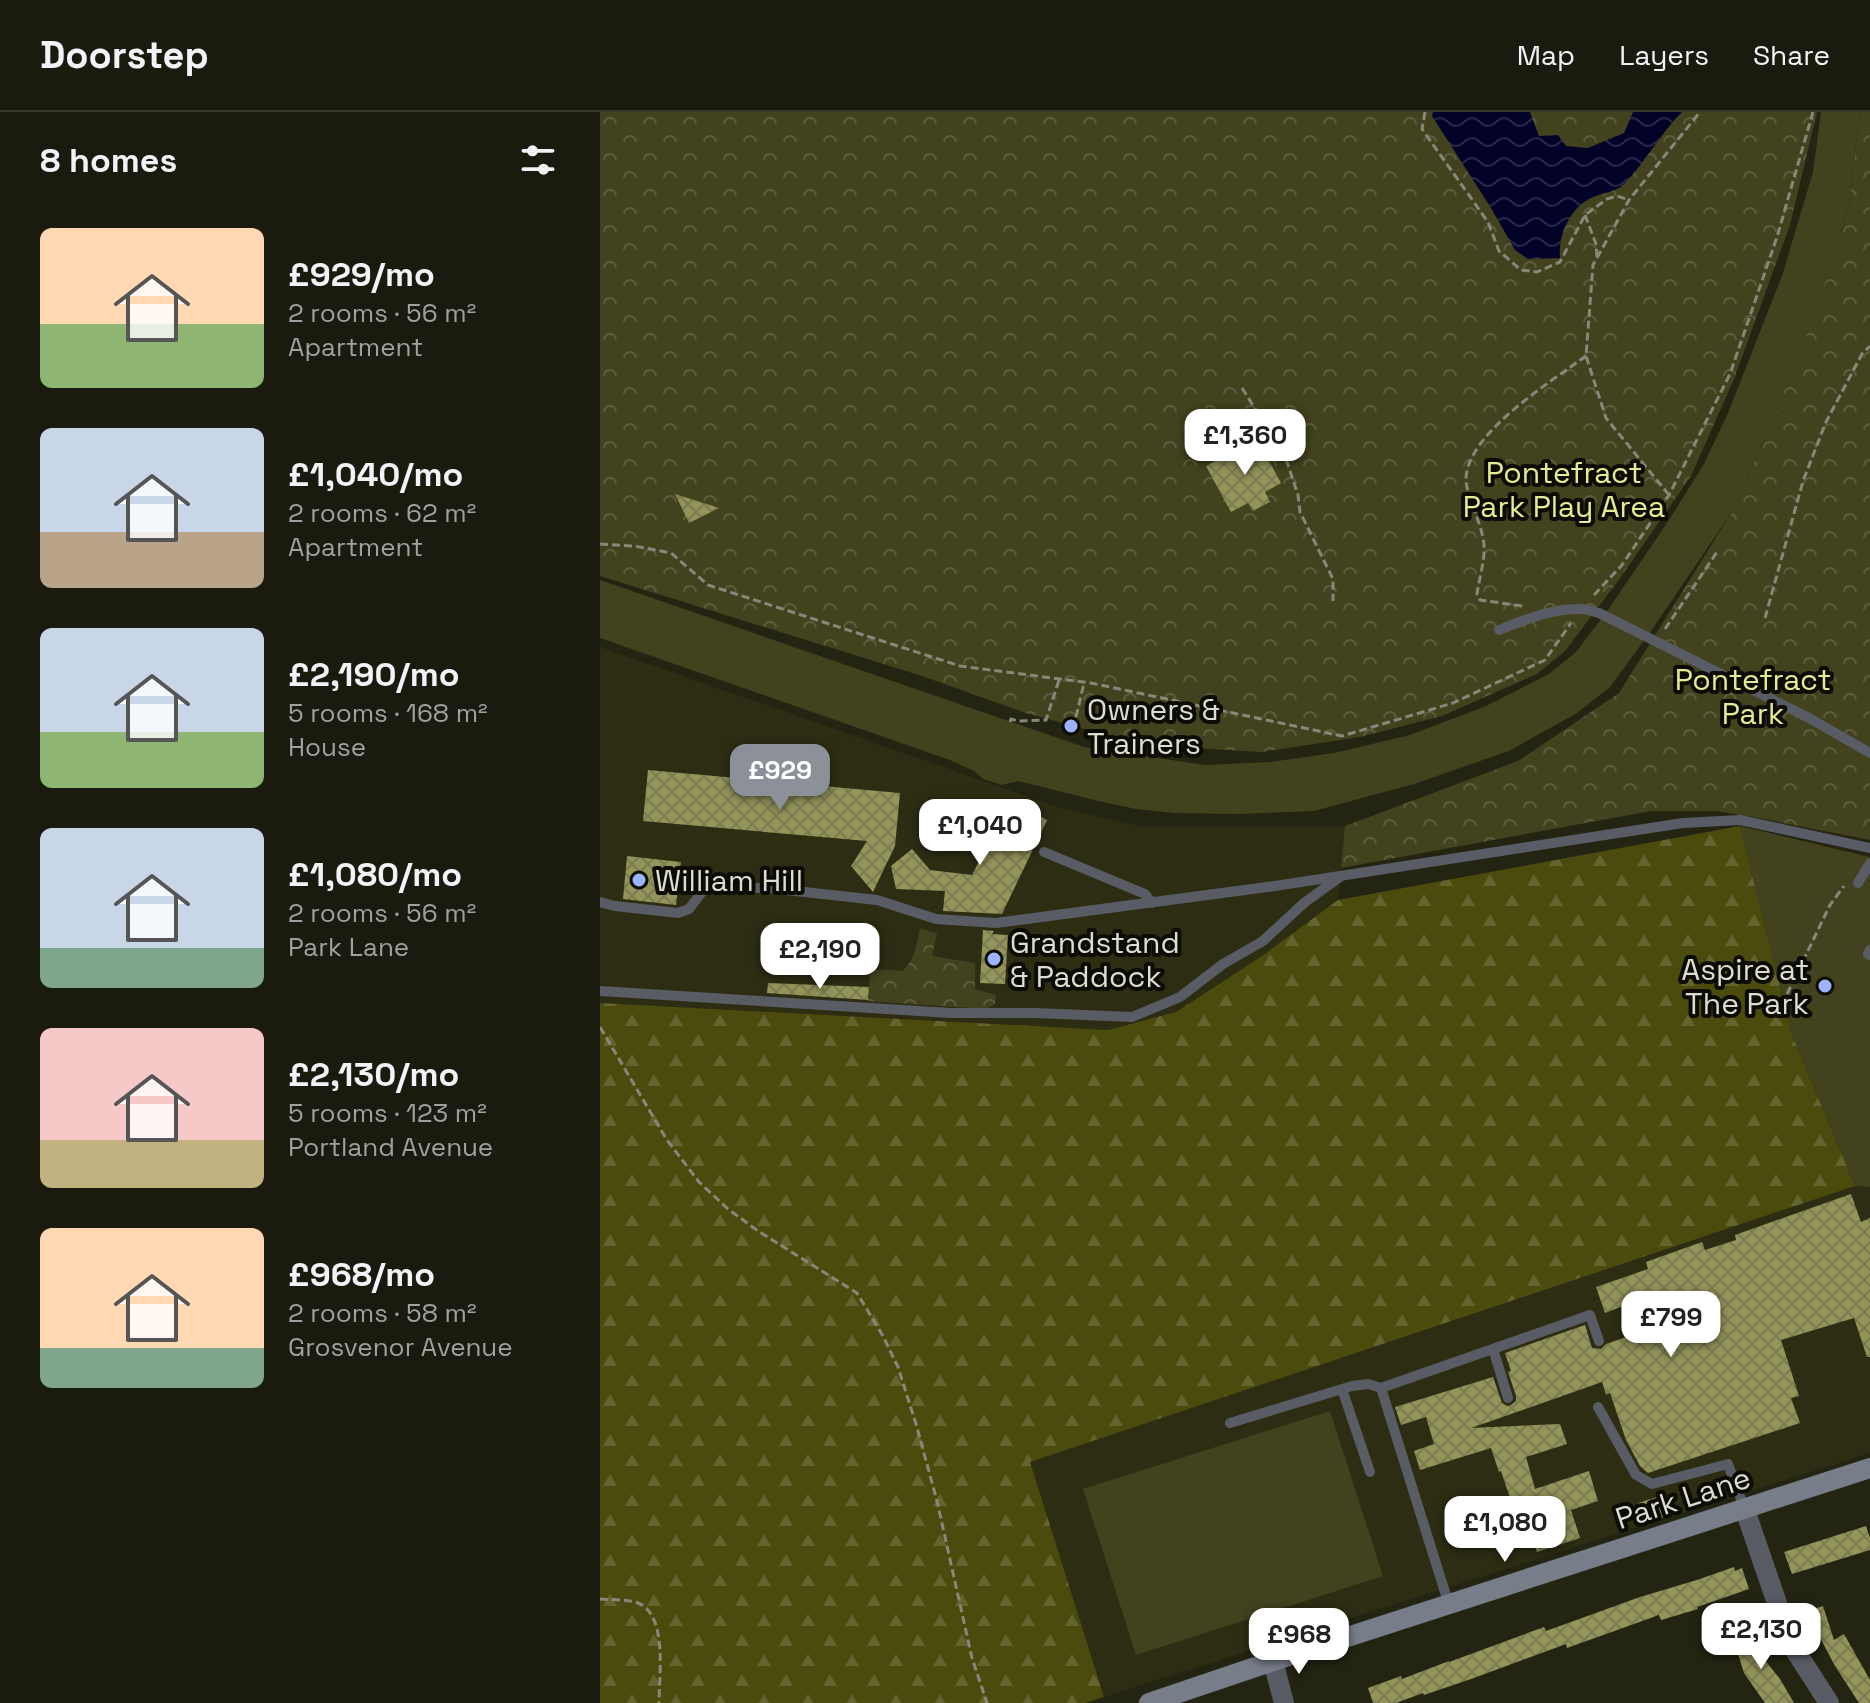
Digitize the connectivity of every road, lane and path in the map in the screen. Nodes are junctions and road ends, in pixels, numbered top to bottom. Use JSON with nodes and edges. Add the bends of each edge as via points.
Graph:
{"nodes":[{"id":1,"x":1425,"y":112,"type":"edge"},
{"id":2,"x":1700,"y":112,"type":"edge"},
{"id":3,"x":1813,"y":112,"type":"edge"},
{"id":4,"x":1629,"y":200,"type":"junction"},
{"id":5,"x":1585,"y":215,"type":"junction"},
{"id":6,"x":1597,"y":257,"type":"junction"},
{"id":7,"x":1870,"y":346,"type":"edge"},
{"id":8,"x":1586,"y":356,"type":"junction"},
{"id":9,"x":1242,"y":388,"type":"dead end"},
{"id":10,"x":1669,"y":495,"type":"junction"},
{"id":11,"x":600,"y":544,"type":"edge"},
{"id":12,"x":1717,"y":552,"type":"dead end"},
{"id":13,"x":1333,"y":601,"type":"dead end"},
{"id":14,"x":1582,"y":609,"type":"junction"},
{"id":15,"x":1542,"y":616,"type":"junction"},
{"id":16,"x":1765,"y":618,"type":"dead end"},
{"id":17,"x":1499,"y":630,"type":"dead end"},
{"id":18,"x":1657,"y":642,"type":"junction"},
{"id":19,"x":1059,"y":680,"type":"junction"},
{"id":20,"x":1084,"y":683,"type":"junction"},
{"id":21,"x":1076,"y":717,"type":"dead end"},
{"id":22,"x":1010,"y":722,"type":"dead end"},
{"id":23,"x":1870,"y":753,"type":"edge"},
{"id":24,"x":1870,"y":848,"type":"edge"},
{"id":25,"x":1044,"y":852,"type":"dead end"},
{"id":26,"x":1870,"y":863,"type":"edge"},
{"id":27,"x":1342,"y":875,"type":"junction"},
{"id":28,"x":1858,"y":883,"type":"dead end"},
{"id":29,"x":1846,"y":884,"type":"dead end"},
{"id":30,"x":600,"y":902,"type":"edge"},
{"id":31,"x":1152,"y":903,"type":"junction"},
{"id":32,"x":600,"y":991,"type":"edge"},
{"id":33,"x":1787,"y":994,"type":"dead end"},
{"id":34,"x":600,"y":1027,"type":"edge"},
{"id":35,"x":1599,"y":1341,"type":"dead end"},
{"id":36,"x":1493,"y":1349,"type":"junction"},
{"id":37,"x":1381,"y":1388,"type":"junction"},
{"id":38,"x":1342,"y":1389,"type":"junction"},
{"id":39,"x":1508,"y":1398,"type":"dead end"},
{"id":40,"x":1598,"y":1407,"type":"dead end"},
{"id":41,"x":1230,"y":1423,"type":"dead end"},
{"id":42,"x":1870,"y":1468,"type":"edge"},
{"id":43,"x":1370,"y":1472,"type":"dead end"},
{"id":44,"x":1745,"y":1510,"type":"junction"},
{"id":45,"x":600,"y":1599,"type":"edge"},
{"id":46,"x":1449,"y":1605,"type":"junction"},
{"id":47,"x":1273,"y":1661,"type":"junction"},
{"id":48,"x":659,"y":1703,"type":"edge"},
{"id":49,"x":987,"y":1703,"type":"edge"},
{"id":50,"x":1149,"y":1703,"type":"edge"},
{"id":51,"x":1284,"y":1703,"type":"edge"},
{"id":52,"x":1829,"y":1703,"type":"edge"}],
"edges":[{"from":1,"to":5,"type":"path","via":[[1422,129],[1488,222],[1499,251],[1521,270],[1537,272],[1560,262]]},
{"from":2,"to":4,"type":"path"},
{"from":3,"to":10,"type":"path","via":[[1730,374]]},
{"from":4,"to":5,"type":"path","via":[[1607,199]]},
{"from":4,"to":6,"type":"path"},
{"from":5,"to":6,"type":"path"},
{"from":6,"to":8,"type":"path"},
{"from":7,"to":16,"type":"path","via":[[1826,422],[1803,481]]},
{"from":8,"to":10,"type":"path","via":[[1606,418]]},
{"from":8,"to":15,"type":"path","via":[[1497,423],[1467,470],[1484,545],[1480,600],[1534,607]]},
{"from":9,"to":13,"type":"path","via":[[1285,456],[1300,512],[1333,579]]},
{"from":10,"to":14,"type":"path","via":[[1622,565]]},
{"from":11,"to":19,"type":"path","via":[[671,553],[708,585],[960,666]]},
{"from":12,"to":18,"type":"path"},
{"from":14,"to":15,"type":"lane"},
{"from":14,"to":18,"type":"lane"},
{"from":14,"to":20,"type":"path","via":[[1545,660],[1453,703],[1342,736]]},
{"from":15,"to":17,"type":"lane"},
{"from":18,"to":23,"type":"lane"},
{"from":19,"to":20,"type":"path"},
{"from":19,"to":22,"type":"path","via":[[1046,720]]},
{"from":20,"to":21,"type":"path"},
{"from":24,"to":27,"type":"lane","via":[[1740,820],[1683,823]]},
{"from":25,"to":31,"type":"lane","via":[[1145,894]]},
{"from":26,"to":28,"type":"lane"},
{"from":27,"to":31,"type":"lane"},
{"from":27,"to":32,"type":"lane","via":[[1263,941],[1180,997],[1132,1017],[951,1013]]},
{"from":29,"to":33,"type":"path","via":[[1830,905]]},
{"from":30,"to":31,"type":"lane","via":[[678,913],[710,887],[768,888],[877,900],[950,921],[996,923]]},
{"from":34,"to":49,"type":"path","via":[[667,1140],[699,1182],[758,1231],[857,1293],[883,1336],[916,1424]]},
{"from":35,"to":36,"type":"lane","via":[[1590,1315]]},
{"from":36,"to":37,"type":"lane"},
{"from":36,"to":39,"type":"lane"},
{"from":37,"to":38,"type":"lane","via":[[1368,1384]]},
{"from":37,"to":46,"type":"lane"},
{"from":38,"to":41,"type":"lane"},
{"from":38,"to":43,"type":"lane"},
{"from":40,"to":44,"type":"lane","via":[[1645,1482],[1728,1464]]},
{"from":42,"to":44,"type":"main road","name":"Park Lane"},
{"from":44,"to":46,"type":"main road","name":"Park Lane"},
{"from":44,"to":52,"type":"street","via":[[1791,1644]]},
{"from":45,"to":48,"type":"path","via":[[639,1604],[653,1616],[659,1637]]},
{"from":46,"to":47,"type":"main road","name":"Park Lane"},
{"from":47,"to":50,"type":"main road","name":"Park Lane"},
{"from":47,"to":51,"type":"street"}]}
